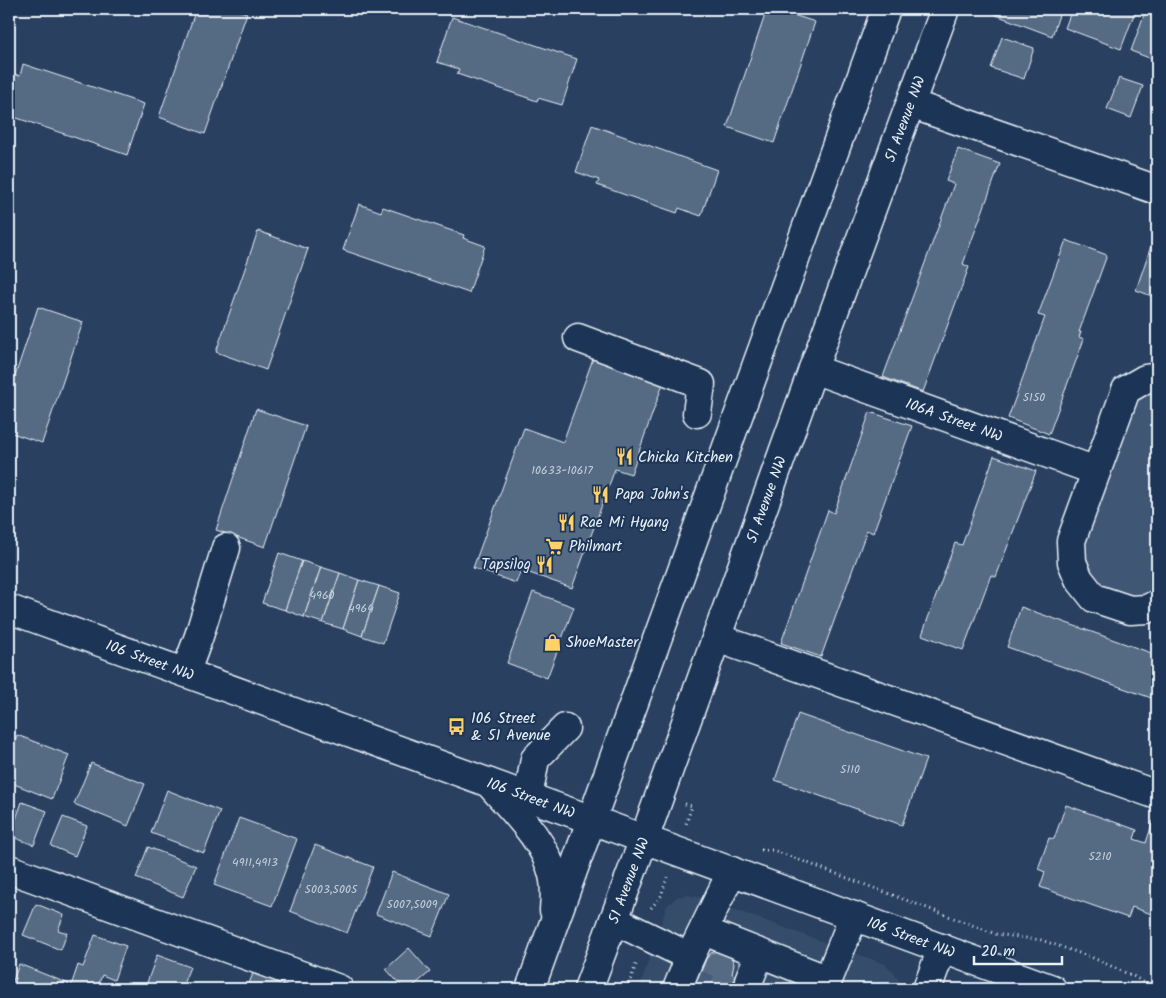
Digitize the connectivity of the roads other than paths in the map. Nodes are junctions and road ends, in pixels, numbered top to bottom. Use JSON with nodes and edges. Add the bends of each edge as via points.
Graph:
{"nodes":[{"id":1,"x":886,"y":9,"type":"edge"},
{"id":2,"x":945,"y":9,"type":"edge"},
{"id":3,"x":911,"y":104,"type":"junction"},
{"id":4,"x":1157,"y":190,"type":"edge"},
{"id":5,"x":578,"y":338,"type":"dead end"},
{"id":6,"x":813,"y":369,"type":"junction"},
{"id":7,"x":1157,"y":377,"type":"edge"},
{"id":8,"x":697,"y":413,"type":"dead end"},
{"id":9,"x":1096,"y":471,"type":"junction"},
{"id":10,"x":226,"y":548,"type":"dead end"},
{"id":11,"x":1157,"y":604,"type":"edge"},
{"id":12,"x":9,"y":608,"type":"edge"},
{"id":13,"x":717,"y":638,"type":"junction"},
{"id":14,"x":186,"y":671,"type":"junction"},
{"id":15,"x":565,"y":728,"type":"dead end"},
{"id":16,"x":489,"y":783,"type":"junction"},
{"id":17,"x":1157,"y":795,"type":"edge"},
{"id":18,"x":528,"y":797,"type":"junction"},
{"id":19,"x":592,"y":820,"type":"junction"},
{"id":20,"x":644,"y":839,"type":"junction"},
{"id":21,"x":9,"y":869,"type":"edge"},
{"id":22,"x":732,"y":872,"type":"junction"},
{"id":23,"x":854,"y":916,"type":"junction"},
{"id":24,"x":614,"y":920,"type":"junction"},
{"id":25,"x":552,"y":928,"type":"junction"},
{"id":26,"x":704,"y":931,"type":"junction"},
{"id":27,"x":942,"y":948,"type":"junction"},
{"id":28,"x":760,"y":953,"type":"junction"},
{"id":29,"x":686,"y":977,"type":"edge"},
{"id":30,"x":749,"y":980,"type":"dead end"},
{"id":31,"x":339,"y":989,"type":"edge"},
{"id":32,"x":530,"y":989,"type":"edge"},
{"id":33,"x":588,"y":989,"type":"edge"},
{"id":34,"x":927,"y":989,"type":"edge"},
{"id":35,"x":1052,"y":989,"type":"edge"}],
"edges":[{"from":1,"to":19,"type":"main road"},
{"from":2,"to":3,"type":"main road","name":"51 Avenue NW"},
{"from":3,"to":4,"type":"main road"},
{"from":3,"to":6,"type":"main road","name":"51 Avenue NW"},
{"from":5,"to":8,"type":"main road","via":[[701,384]]},
{"from":6,"to":9,"type":"main road","name":"106A Street NW"},
{"from":6,"to":13,"type":"main road","name":"51 Avenue NW"},
{"from":7,"to":9,"type":"main road","via":[[1144,379],[1126,390]]},
{"from":9,"to":11,"type":"main road","via":[[1071,541],[1072,562],[1079,579],[1094,598],[1130,610],[1147,609]]},
{"from":10,"to":14,"type":"main road"},
{"from":12,"to":14,"type":"main road","name":"106 Street NW"},
{"from":13,"to":17,"type":"main road"},
{"from":13,"to":20,"type":"main road","name":"51 Avenue NW"},
{"from":14,"to":16,"type":"main road","name":"106 Street NW"},
{"from":15,"to":18,"type":"main road","via":[[535,759]]},
{"from":16,"to":18,"type":"main road","name":"106 Street NW"},
{"from":16,"to":25,"type":"main road","via":[[546,854],[554,877]]},
{"from":18,"to":19,"type":"main road","name":"106 Street NW"},
{"from":19,"to":20,"type":"main road","name":"106 Street NW"},
{"from":19,"to":25,"type":"main road"},
{"from":20,"to":22,"type":"main road","name":"106 Street NW"},
{"from":20,"to":24,"type":"main road","name":"51 Avenue NW"},
{"from":21,"to":31,"type":"main road"},
{"from":22,"to":23,"type":"main road","name":"106 Street NW"},
{"from":22,"to":26,"type":"main road"},
{"from":23,"to":27,"type":"main road","name":"106 Street NW"},
{"from":23,"to":28,"type":"main road","via":[[828,980]]},
{"from":24,"to":29,"type":"main road"},
{"from":24,"to":33,"type":"main road","name":"51 Avenue NW"},
{"from":25,"to":32,"type":"main road"},
{"from":26,"to":28,"type":"main road"},
{"from":26,"to":29,"type":"main road"},
{"from":27,"to":34,"type":"main road"},
{"from":27,"to":35,"type":"main road","name":"106 Street NW"},
{"from":28,"to":30,"type":"main road"}]}
